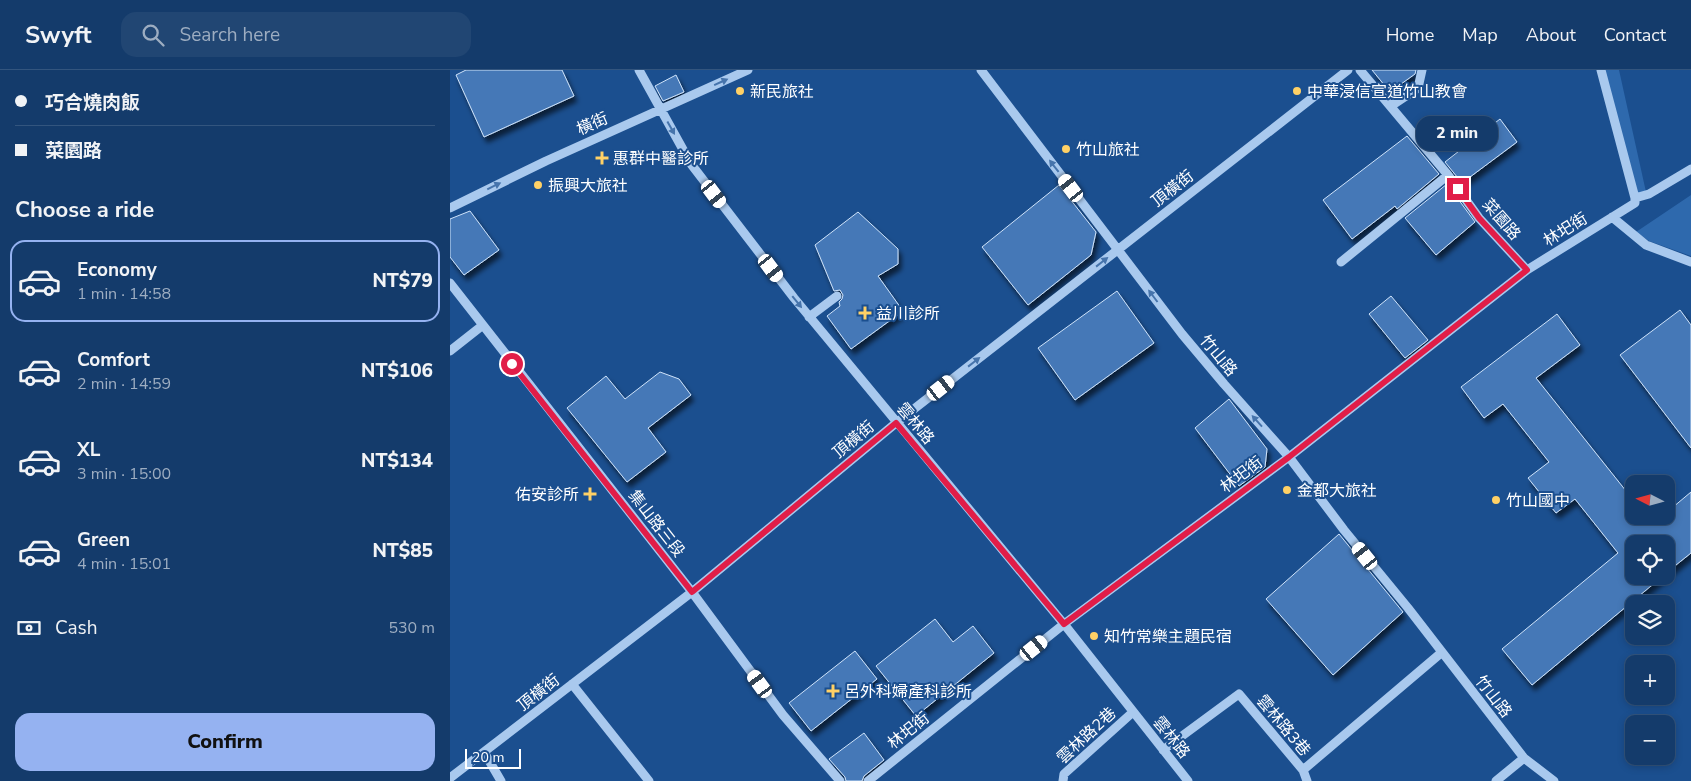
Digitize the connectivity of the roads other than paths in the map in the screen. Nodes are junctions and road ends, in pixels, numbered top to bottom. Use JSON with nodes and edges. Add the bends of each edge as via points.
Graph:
{"nodes":[{"id":1,"x":640,"y":70,"type":"edge"},
{"id":2,"x":748,"y":70,"type":"edge"},
{"id":3,"x":981,"y":70,"type":"edge"},
{"id":4,"x":1348,"y":70,"type":"edge"},
{"id":5,"x":1360,"y":70,"type":"edge"},
{"id":6,"x":1422,"y":70,"type":"edge"},
{"id":7,"x":1601,"y":70,"type":"edge"},
{"id":8,"x":1390,"y":106,"type":"junction"},
{"id":9,"x":661,"y":109,"type":"junction"},
{"id":10,"x":1691,"y":169,"type":"edge"},
{"id":11,"x":1448,"y":175,"type":"junction"},
{"id":12,"x":1634,"y":198,"type":"junction"},
{"id":13,"x":450,"y":208,"type":"edge"},
{"id":14,"x":1612,"y":217,"type":"junction"},
{"id":15,"x":1118,"y":249,"type":"junction"},
{"id":16,"x":1341,"y":262,"type":"dead end"},
{"id":17,"x":1691,"y":262,"type":"edge"},
{"id":18,"x":1527,"y":270,"type":"junction"},
{"id":19,"x":450,"y":284,"type":"edge"},
{"id":20,"x":837,"y":296,"type":"dead end"},
{"id":21,"x":808,"y":316,"type":"junction"},
{"id":22,"x":482,"y":325,"type":"junction"},
{"id":23,"x":450,"y":351,"type":"edge"},
{"id":24,"x":896,"y":423,"type":"junction"},
{"id":25,"x":1289,"y":457,"type":"junction"},
{"id":26,"x":692,"y":592,"type":"junction"},
{"id":27,"x":1064,"y":624,"type":"junction"},
{"id":28,"x":1442,"y":653,"type":"junction"},
{"id":29,"x":572,"y":684,"type":"junction"},
{"id":30,"x":1133,"y":712,"type":"junction"},
{"id":31,"x":1163,"y":750,"type":"junction"},
{"id":32,"x":484,"y":752,"type":"junction"},
{"id":33,"x":1524,"y":758,"type":"junction"},
{"id":34,"x":1303,"y":770,"type":"junction"},
{"id":35,"x":450,"y":778,"type":"edge"},
{"id":36,"x":501,"y":781,"type":"edge"},
{"id":37,"x":649,"y":781,"type":"edge"},
{"id":38,"x":840,"y":781,"type":"edge"},
{"id":39,"x":868,"y":781,"type":"edge"},
{"id":40,"x":1064,"y":781,"type":"edge"},
{"id":41,"x":1188,"y":781,"type":"edge"},
{"id":42,"x":1307,"y":781,"type":"edge"},
{"id":43,"x":1496,"y":781,"type":"edge"},
{"id":44,"x":1554,"y":781,"type":"edge"}],
"edges":[{"from":1,"to":9,"type":"street","name":"雲林路"},
{"from":9,"to":2,"type":"street","name":"橫街","one_way":true},
{"from":15,"to":3,"type":"street","name":"竹山路","one_way":true},
{"from":4,"to":15,"type":"street","name":"頂橫街"},
{"from":5,"to":8,"type":"street","name":"菜園路"},
{"from":6,"to":8,"type":"street","via":[[1418,88]]},
{"from":7,"to":12,"type":"street"},
{"from":8,"to":11,"type":"street","name":"菜園路"},
{"from":13,"to":9,"type":"street","name":"橫街","one_way":true},
{"from":9,"to":21,"type":"street","name":"雲林路","one_way":true,"via":[[691,164]]},
{"from":10,"to":12,"type":"street","via":[[1649,194]]},
{"from":11,"to":16,"type":"street"},
{"from":11,"to":18,"type":"street","name":"菜園路","via":[[1479,218]]},
{"from":12,"to":14,"type":"street","name":"林圯街","via":[[1635,202]]},
{"from":14,"to":17,"type":"street","via":[[1646,245]]},
{"from":14,"to":18,"type":"street","name":"林圯街"},
{"from":24,"to":15,"type":"street","name":"頂橫街","one_way":true},
{"from":25,"to":15,"type":"street","name":"竹山路","one_way":true,"via":[[1182,334]]},
{"from":18,"to":25,"type":"street","name":"林圯街"},
{"from":19,"to":22,"type":"street","name":"集山路三段"},
{"from":20,"to":21,"type":"street"},
{"from":21,"to":24,"type":"street","name":"雲林路"},
{"from":22,"to":23,"type":"street"},
{"from":22,"to":26,"type":"street","name":"集山路三段"},
{"from":24,"to":26,"type":"street","name":"頂橫街"},
{"from":24,"to":27,"type":"street","name":"雲林路"},
{"from":25,"to":27,"type":"street","name":"林圯街"},
{"from":25,"to":28,"type":"street","name":"竹山路"},
{"from":26,"to":29,"type":"street","name":"頂橫街"},
{"from":26,"to":38,"type":"street","name":"集山路三段","via":[[783,715]]},
{"from":27,"to":30,"type":"street","name":"雲林路"},
{"from":27,"to":39,"type":"street","name":"林圯街"},
{"from":28,"to":33,"type":"street","name":"竹山路"},
{"from":28,"to":34,"type":"street"},
{"from":29,"to":32,"type":"street","name":"頂橫街"},
{"from":29,"to":37,"type":"street"},
{"from":30,"to":31,"type":"street","name":"雲林路"},
{"from":30,"to":40,"type":"street","name":"雲林路2巷","via":[[1064,774]]},
{"from":31,"to":34,"type":"street","name":"雲林路3巷","via":[[1239,694]]},
{"from":31,"to":41,"type":"street","name":"雲林路"},
{"from":32,"to":35,"type":"street","name":"頂橫街"},
{"from":32,"to":36,"type":"street"},
{"from":33,"to":43,"type":"street"},
{"from":33,"to":44,"type":"street","name":"竹山路"},
{"from":34,"to":42,"type":"street","name":"雲林路3巷"}]}
